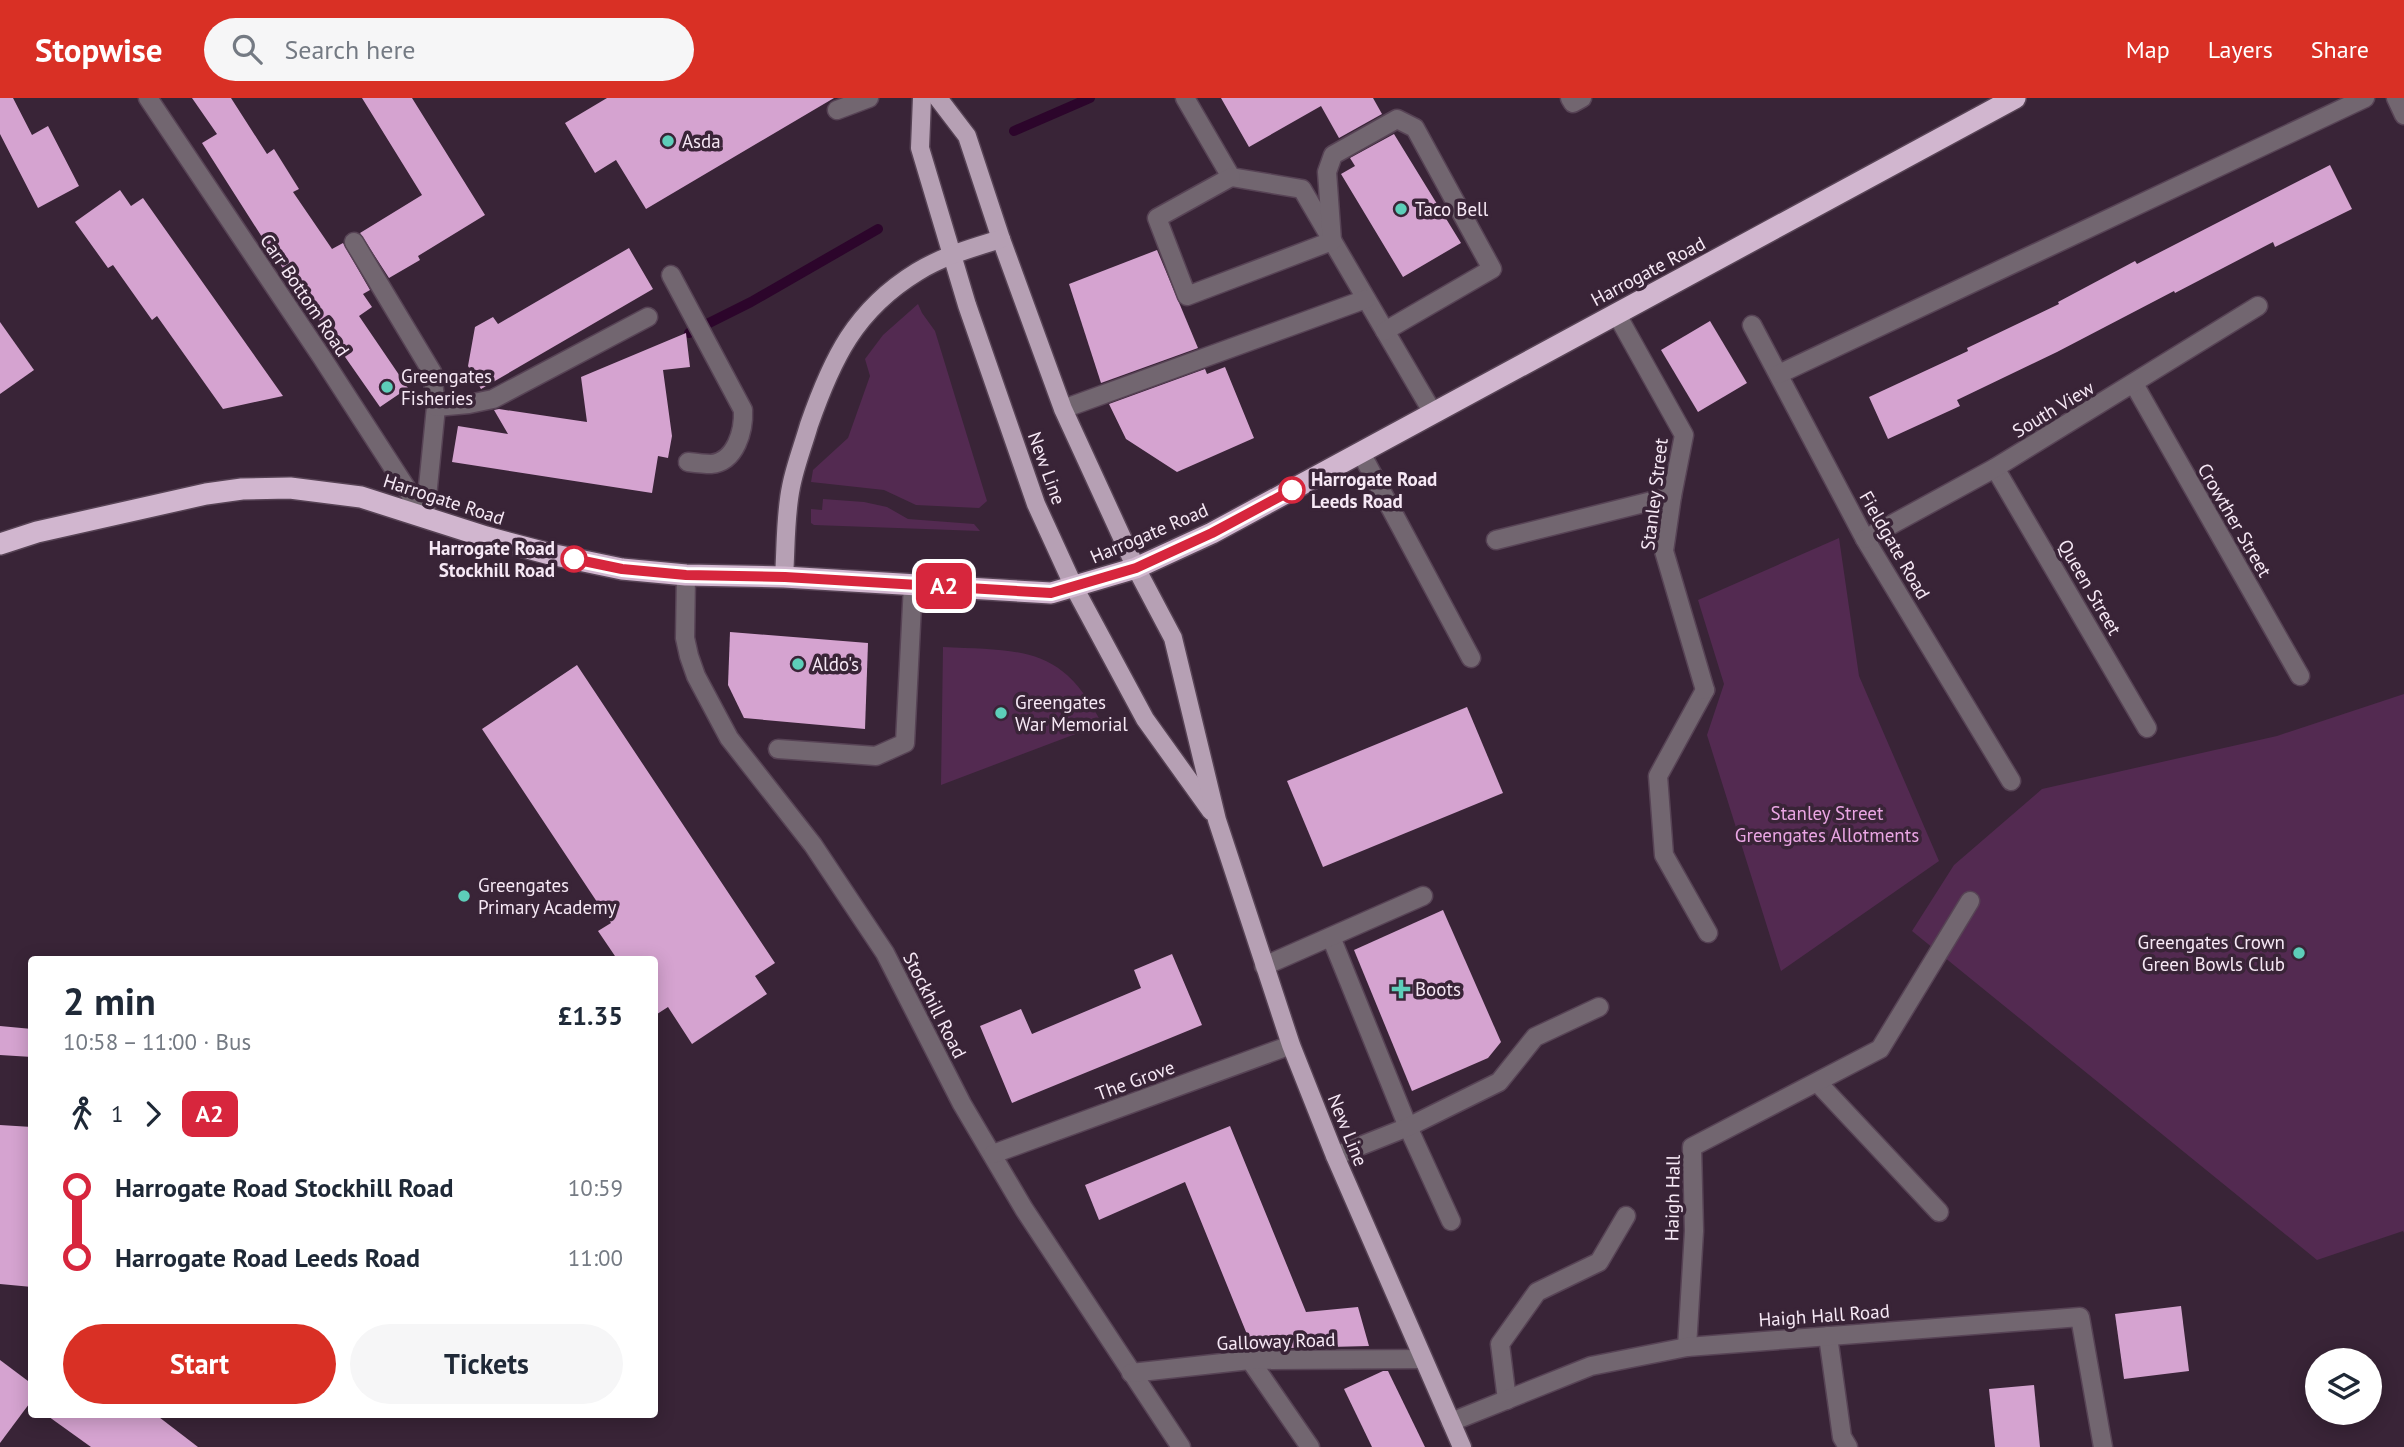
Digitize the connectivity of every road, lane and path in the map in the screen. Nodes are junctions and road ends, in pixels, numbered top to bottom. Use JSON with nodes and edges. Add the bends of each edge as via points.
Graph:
{"nodes":[{"id":1,"x":148,"y":98,"type":"edge"},
{"id":2,"x":869,"y":98,"type":"edge"},
{"id":3,"x":922,"y":98,"type":"edge"},
{"id":4,"x":938,"y":98,"type":"edge"},
{"id":5,"x":1185,"y":98,"type":"edge"},
{"id":6,"x":1570,"y":98,"type":"edge"},
{"id":7,"x":1582,"y":98,"type":"edge"},
{"id":8,"x":2015,"y":98,"type":"edge"},
{"id":9,"x":2365,"y":98,"type":"edge"},
{"id":10,"x":2396,"y":98,"type":"edge"},
{"id":11,"x":837,"y":110,"type":"dead end"},
{"id":12,"x":2404,"y":115,"type":"edge"},
{"id":13,"x":1231,"y":177,"type":"junction"},
{"id":14,"x":1001,"y":239,"type":"junction"},
{"id":15,"x":1332,"y":241,"type":"junction"},
{"id":16,"x":354,"y":242,"type":"dead end"},
{"id":17,"x":951,"y":254,"type":"junction"},
{"id":18,"x":671,"y":275,"type":"dead end"},
{"id":19,"x":1366,"y":299,"type":"junction"},
{"id":20,"x":2258,"y":306,"type":"dead end"},
{"id":21,"x":1616,"y":313,"type":"junction"},
{"id":22,"x":648,"y":317,"type":"dead end"},
{"id":23,"x":1752,"y":326,"type":"dead end"},
{"id":24,"x":1385,"y":331,"type":"junction"},
{"id":25,"x":1779,"y":374,"type":"junction"},
{"id":26,"x":2134,"y":384,"type":"junction"},
{"id":27,"x":436,"y":407,"type":"junction"},
{"id":28,"x":1063,"y":409,"type":"junction"},
{"id":29,"x":1433,"y":413,"type":"junction"},
{"id":30,"x":1362,"y":453,"type":"junction"},
{"id":31,"x":688,"y":462,"type":"dead end"},
{"id":32,"x":1995,"y":468,"type":"junction"},
{"id":33,"x":1672,"y":496,"type":"junction"},
{"id":34,"x":425,"y":516,"type":"junction"},
{"id":35,"x":1865,"y":539,"type":"junction"},
{"id":36,"x":1496,"y":540,"type":"dead end"},
{"id":37,"x":0,"y":544,"type":"edge"},
{"id":38,"x":1136,"y":568,"type":"junction"},
{"id":39,"x":686,"y":575,"type":"junction"},
{"id":40,"x":785,"y":577,"type":"junction"},
{"id":41,"x":913,"y":585,"type":"junction"},
{"id":42,"x":1074,"y":587,"type":"junction"},
{"id":43,"x":1471,"y":658,"type":"dead end"},
{"id":44,"x":2300,"y":676,"type":"dead end"},
{"id":45,"x":2147,"y":728,"type":"dead end"},
{"id":46,"x":778,"y":749,"type":"dead end"},
{"id":47,"x":2011,"y":781,"type":"dead end"},
{"id":48,"x":1217,"y":820,"type":"junction"},
{"id":49,"x":1423,"y":896,"type":"dead end"},
{"id":50,"x":1970,"y":901,"type":"dead end"},
{"id":51,"x":1708,"y":933,"type":"dead end"},
{"id":52,"x":1331,"y":937,"type":"junction"},
{"id":53,"x":1264,"y":966,"type":"junction"},
{"id":54,"x":1599,"y":1007,"type":"dead end"},
{"id":55,"x":1292,"y":1045,"type":"junction"},
{"id":56,"x":1818,"y":1083,"type":"junction"},
{"id":57,"x":1408,"y":1127,"type":"junction"},
{"id":58,"x":993,"y":1154,"type":"junction"},
{"id":59,"x":1335,"y":1156,"type":"junction"},
{"id":60,"x":1939,"y":1212,"type":"dead end"},
{"id":61,"x":1626,"y":1216,"type":"dead end"},
{"id":62,"x":1451,"y":1221,"type":"dead end"},
{"id":63,"x":1828,"y":1336,"type":"junction"},
{"id":64,"x":1687,"y":1347,"type":"junction"},
{"id":65,"x":1423,"y":1359,"type":"junction"},
{"id":66,"x":1250,"y":1360,"type":"junction"},
{"id":67,"x":1131,"y":1373,"type":"junction"},
{"id":68,"x":1507,"y":1400,"type":"junction"},
{"id":69,"x":1451,"y":1422,"type":"junction"},
{"id":70,"x":1181,"y":1447,"type":"edge"},
{"id":71,"x":1310,"y":1447,"type":"edge"},
{"id":72,"x":1462,"y":1447,"type":"edge"},
{"id":73,"x":1848,"y":1447,"type":"edge"},
{"id":74,"x":2103,"y":1447,"type":"edge"}],
"edges":[{"from":1,"to":34,"type":"street","name":"Carr Bottom Road"},
{"from":2,"to":11,"type":"street"},
{"from":3,"to":17,"type":"main road","name":"New Line","via":[[920,148]]},
{"from":4,"to":14,"type":"main road","name":"New Line","via":[[967,135]]},
{"from":5,"to":13,"type":"street"},
{"from":6,"to":7,"type":"street","via":[[1573,103]]},
{"from":8,"to":21,"type":"highway","name":"Harrogate Road"},
{"from":9,"to":25,"type":"street"},
{"from":10,"to":12,"type":"street"},
{"from":13,"to":15,"type":"street","via":[[1302,190]]},
{"from":13,"to":15,"type":"street","via":[[1157,218],[1187,296]]},
{"from":14,"to":17,"type":"main road"},
{"from":14,"to":28,"type":"main road","name":"New Line"},
{"from":15,"to":19,"type":"street"},
{"from":15,"to":24,"type":"street","via":[[1327,172],[1333,155],[1397,119],[1415,128],[1492,269]]},
{"from":16,"to":27,"type":"street","via":[[432,372]]},
{"from":17,"to":40,"type":"main road","via":[[893,288],[850,334],[834,360],[794,472]]},
{"from":17,"to":42,"type":"main road","name":"New Line","via":[[1036,504]]},
{"from":18,"to":31,"type":"street","via":[[743,410],[738,442],[724,458],[714,464]]},
{"from":19,"to":24,"type":"street"},
{"from":19,"to":28,"type":"street"},
{"from":20,"to":26,"type":"street","name":"South View"},
{"from":21,"to":29,"type":"highway","name":"Harrogate Road"},
{"from":21,"to":33,"type":"street","name":"Stanley Street","via":[[1684,435]]},
{"from":22,"to":27,"type":"street","via":[[493,399]]},
{"from":23,"to":25,"type":"street","name":"Fieldgate Road"},
{"from":24,"to":29,"type":"street"},
{"from":25,"to":35,"type":"street","name":"Fieldgate Road"},
{"from":26,"to":32,"type":"street","name":"South View"},
{"from":26,"to":44,"type":"street","name":"Crowther Street"},
{"from":27,"to":34,"type":"street"},
{"from":28,"to":38,"type":"main road","name":"New Line"},
{"from":29,"to":30,"type":"highway","name":"Harrogate Road"},
{"from":30,"to":38,"type":"highway","name":"Harrogate Road"},
{"from":30,"to":43,"type":"street"},
{"from":32,"to":35,"type":"street","name":"South View"},
{"from":32,"to":45,"type":"street","name":"Queen Street"},
{"from":33,"to":36,"type":"street"},
{"from":33,"to":51,"type":"street","name":"Stanley Street","via":[[1664,551],[1705,690],[1658,776],[1664,855]]},
{"from":34,"to":37,"type":"highway","name":"Harrogate Road","via":[[337,492],[242,489],[37,532]]},
{"from":34,"to":39,"type":"highway","name":"Harrogate Road","via":[[550,554],[622,569]]},
{"from":35,"to":47,"type":"street","name":"Fieldgate Road"},
{"from":38,"to":42,"type":"highway","name":"Harrogate Road"},
{"from":38,"to":48,"type":"main road","name":"New Line","via":[[1173,638]]},
{"from":39,"to":40,"type":"highway","name":"Harrogate Road"},
{"from":39,"to":58,"type":"street","name":"Stockhill Road","via":[[685,638],[701,686],[729,738],[813,845],[885,953],[961,1104]]},
{"from":40,"to":41,"type":"highway","name":"Harrogate Road"},
{"from":41,"to":42,"type":"highway","name":"Harrogate Road","via":[[1051,593]]},
{"from":41,"to":46,"type":"street","via":[[905,743],[876,756]]},
{"from":42,"to":48,"type":"main road","name":"New Line","via":[[1146,719]]},
{"from":48,"to":53,"type":"main road","name":"New Line"},
{"from":49,"to":52,"type":"street"},
{"from":50,"to":56,"type":"street","name":"Haigh Hall","via":[[1880,1049]]},
{"from":52,"to":53,"type":"street"},
{"from":52,"to":57,"type":"street"},
{"from":53,"to":55,"type":"main road","name":"New Line"},
{"from":54,"to":57,"type":"street","via":[[1535,1037],[1499,1082]]},
{"from":55,"to":58,"type":"street","name":"The Grove"},
{"from":55,"to":59,"type":"main road","name":"New Line"},
{"from":56,"to":60,"type":"street"},
{"from":56,"to":64,"type":"street","name":"Haigh Hall","via":[[1692,1147],[1694,1231]]},
{"from":57,"to":59,"type":"street"},
{"from":57,"to":62,"type":"street"},
{"from":58,"to":67,"type":"street","name":"Stockhill Road"},
{"from":59,"to":65,"type":"main road","name":"New Line"},
{"from":61,"to":68,"type":"street","via":[[1599,1262],[1537,1292],[1500,1344]]},
{"from":63,"to":64,"type":"street","name":"Haigh Hall Road"},
{"from":63,"to":73,"type":"street","via":[[1842,1437]]},
{"from":63,"to":74,"type":"street","name":"Haigh Hall Road","via":[[2080,1317]]},
{"from":64,"to":68,"type":"street","name":"Haigh Hall Road","via":[[1591,1366]]},
{"from":65,"to":66,"type":"street","name":"Galloway Road"},
{"from":65,"to":69,"type":"main road","name":"New Line"},
{"from":66,"to":67,"type":"street","name":"Galloway Road"},
{"from":66,"to":71,"type":"street"},
{"from":67,"to":70,"type":"street","name":"Stockhill Road"},
{"from":68,"to":69,"type":"street","name":"Haigh Hall Road"},
{"from":69,"to":72,"type":"main road","name":"New Line"}]}
